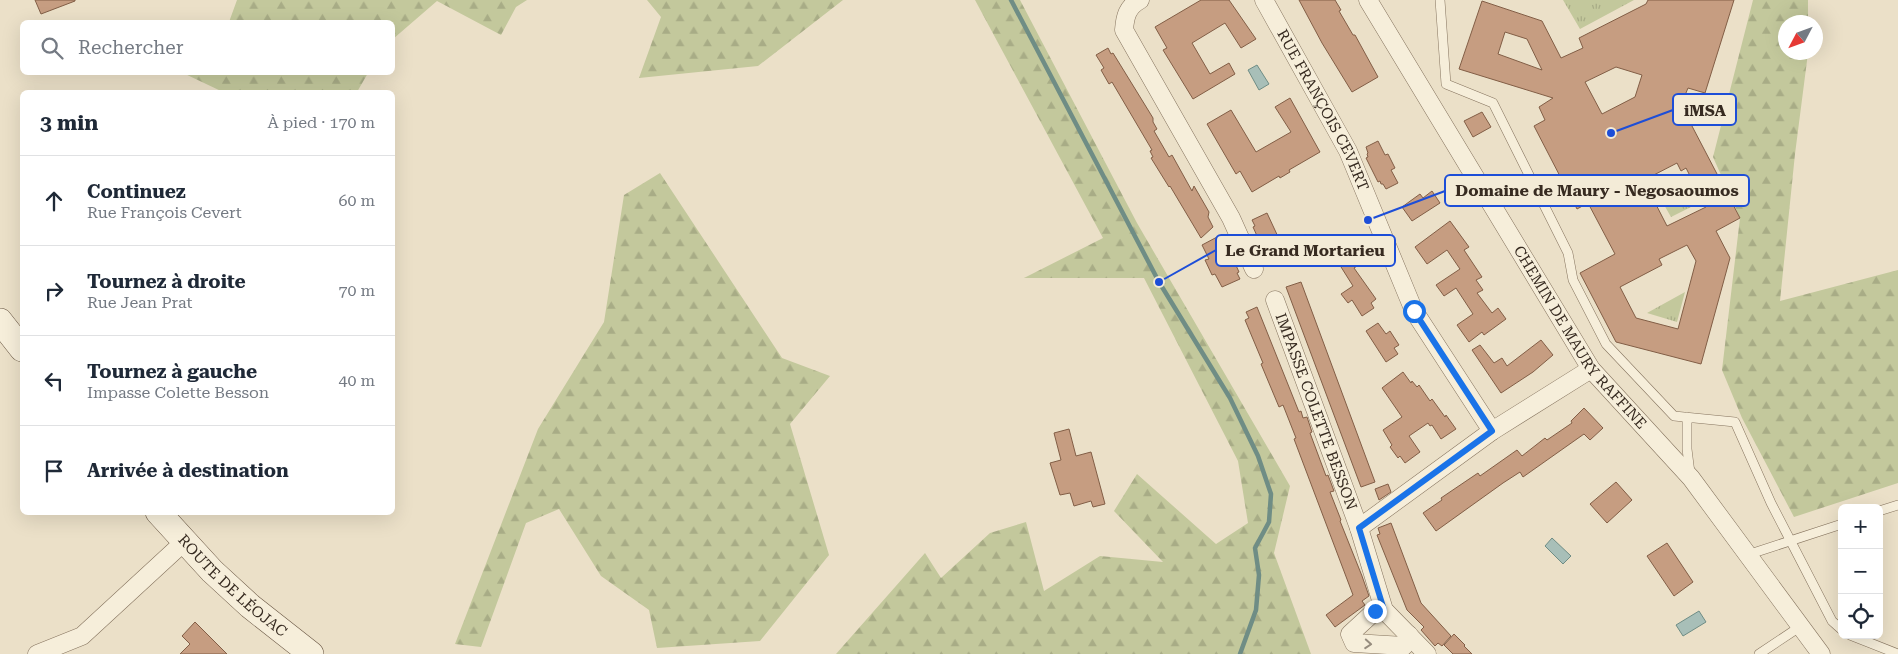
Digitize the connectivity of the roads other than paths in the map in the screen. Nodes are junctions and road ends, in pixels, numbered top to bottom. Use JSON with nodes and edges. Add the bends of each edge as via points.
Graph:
{"nodes":[{"id":1,"x":1140,"y":0,"type":"edge"},
{"id":2,"x":1264,"y":0,"type":"edge"},
{"id":3,"x":1368,"y":0,"type":"edge"},
{"id":4,"x":1442,"y":1,"type":"edge"},
{"id":5,"x":1254,"y":268,"type":"dead end"},
{"id":6,"x":1275,"y":300,"type":"dead end"},
{"id":7,"x":0,"y":322,"type":"edge"},
{"id":8,"x":20,"y":347,"type":"edge"},
{"id":9,"x":1591,"y":369,"type":"junction"},
{"id":10,"x":1688,"y":417,"type":"junction"},
{"id":11,"x":1492,"y":431,"type":"junction"},
{"id":12,"x":1691,"y":478,"type":"junction"},
{"id":13,"x":1898,"y":505,"type":"edge"},
{"id":14,"x":1883,"y":510,"type":"edge"},
{"id":15,"x":161,"y":515,"type":"edge"},
{"id":16,"x":1838,"y":525,"type":"edge"},
{"id":17,"x":1359,"y":528,"type":"junction"},
{"id":18,"x":1790,"y":541,"type":"junction"},
{"id":19,"x":184,"y":542,"type":"junction"},
{"id":20,"x":1747,"y":555,"type":"junction"},
{"id":21,"x":1384,"y":610,"type":"junction"},
{"id":22,"x":1801,"y":626,"type":"junction"},
{"id":23,"x":1838,"y":626,"type":"edge"},
{"id":24,"x":1409,"y":636,"type":"junction"},
{"id":25,"x":1860,"y":639,"type":"edge"},
{"id":26,"x":37,"y":654,"type":"edge"},
{"id":27,"x":311,"y":654,"type":"edge"},
{"id":28,"x":1427,"y":654,"type":"edge"},
{"id":29,"x":1759,"y":654,"type":"edge"},
{"id":30,"x":1820,"y":654,"type":"edge"},
{"id":31,"x":1898,"y":654,"type":"edge"}],
"edges":[{"from":1,"to":5,"type":"street","via":[[1126,15],[1124,30],[1231,218]]},
{"from":2,"to":11,"type":"street","name":"RUE FRANÇOIS CEVERT","via":[[1348,151],[1414,311]]},
{"from":3,"to":9,"type":"street","name":"CHEMIN DE MAURY RAFFINE"},
{"from":4,"to":10,"type":"lane","via":[[1446,84],[1493,103],[1568,253],[1573,280],[1606,344],[1674,416]]},
{"from":6,"to":17,"type":"street","name":"IMPASSE COLETTE BESSON"},
{"from":7,"to":8,"type":"main road"},
{"from":9,"to":11,"type":"street"},
{"from":9,"to":12,"type":"street","name":"CHEMIN DE MAURY RAFFINE"},
{"from":10,"to":12,"type":"lane","via":[[1687,449]]},
{"from":10,"to":18,"type":"lane","via":[[1735,422]]},
{"from":11,"to":17,"type":"street"},
{"from":12,"to":20,"type":"street","name":"CHEMIN DE MAURY RAFFINE"},
{"from":13,"to":14,"type":"lane"},
{"from":15,"to":19,"type":"main road","name":"ROUTE DE LÉOJAC"},
{"from":16,"to":18,"type":"lane"},
{"from":17,"to":21,"type":"street","name":"IMPASSE COLETTE BESSON"},
{"from":18,"to":20,"type":"lane"},
{"from":18,"to":23,"type":"lane","via":[[1832,621]]},
{"from":19,"to":26,"type":"street","via":[[82,636]]},
{"from":19,"to":27,"type":"main road","name":"ROUTE DE LÉOJAC","via":[[250,606]]},
{"from":20,"to":22,"type":"street","name":"CHEMIN DE MAURY RAFFINE"},
{"from":21,"to":24,"type":"street","name":"IMPASSE COLETTE BESSON"},
{"from":21,"to":24,"type":"street","one_way":true,"via":[[1375,611],[1350,634],[1354,643],[1404,646]]},
{"from":22,"to":29,"type":"lane"},
{"from":22,"to":30,"type":"street","name":"CHEMIN DE MAURY RAFFINE"},
{"from":24,"to":28,"type":"street","name":"IMPASSE COLETTE BESSON"},
{"from":25,"to":31,"type":"lane"}]}
